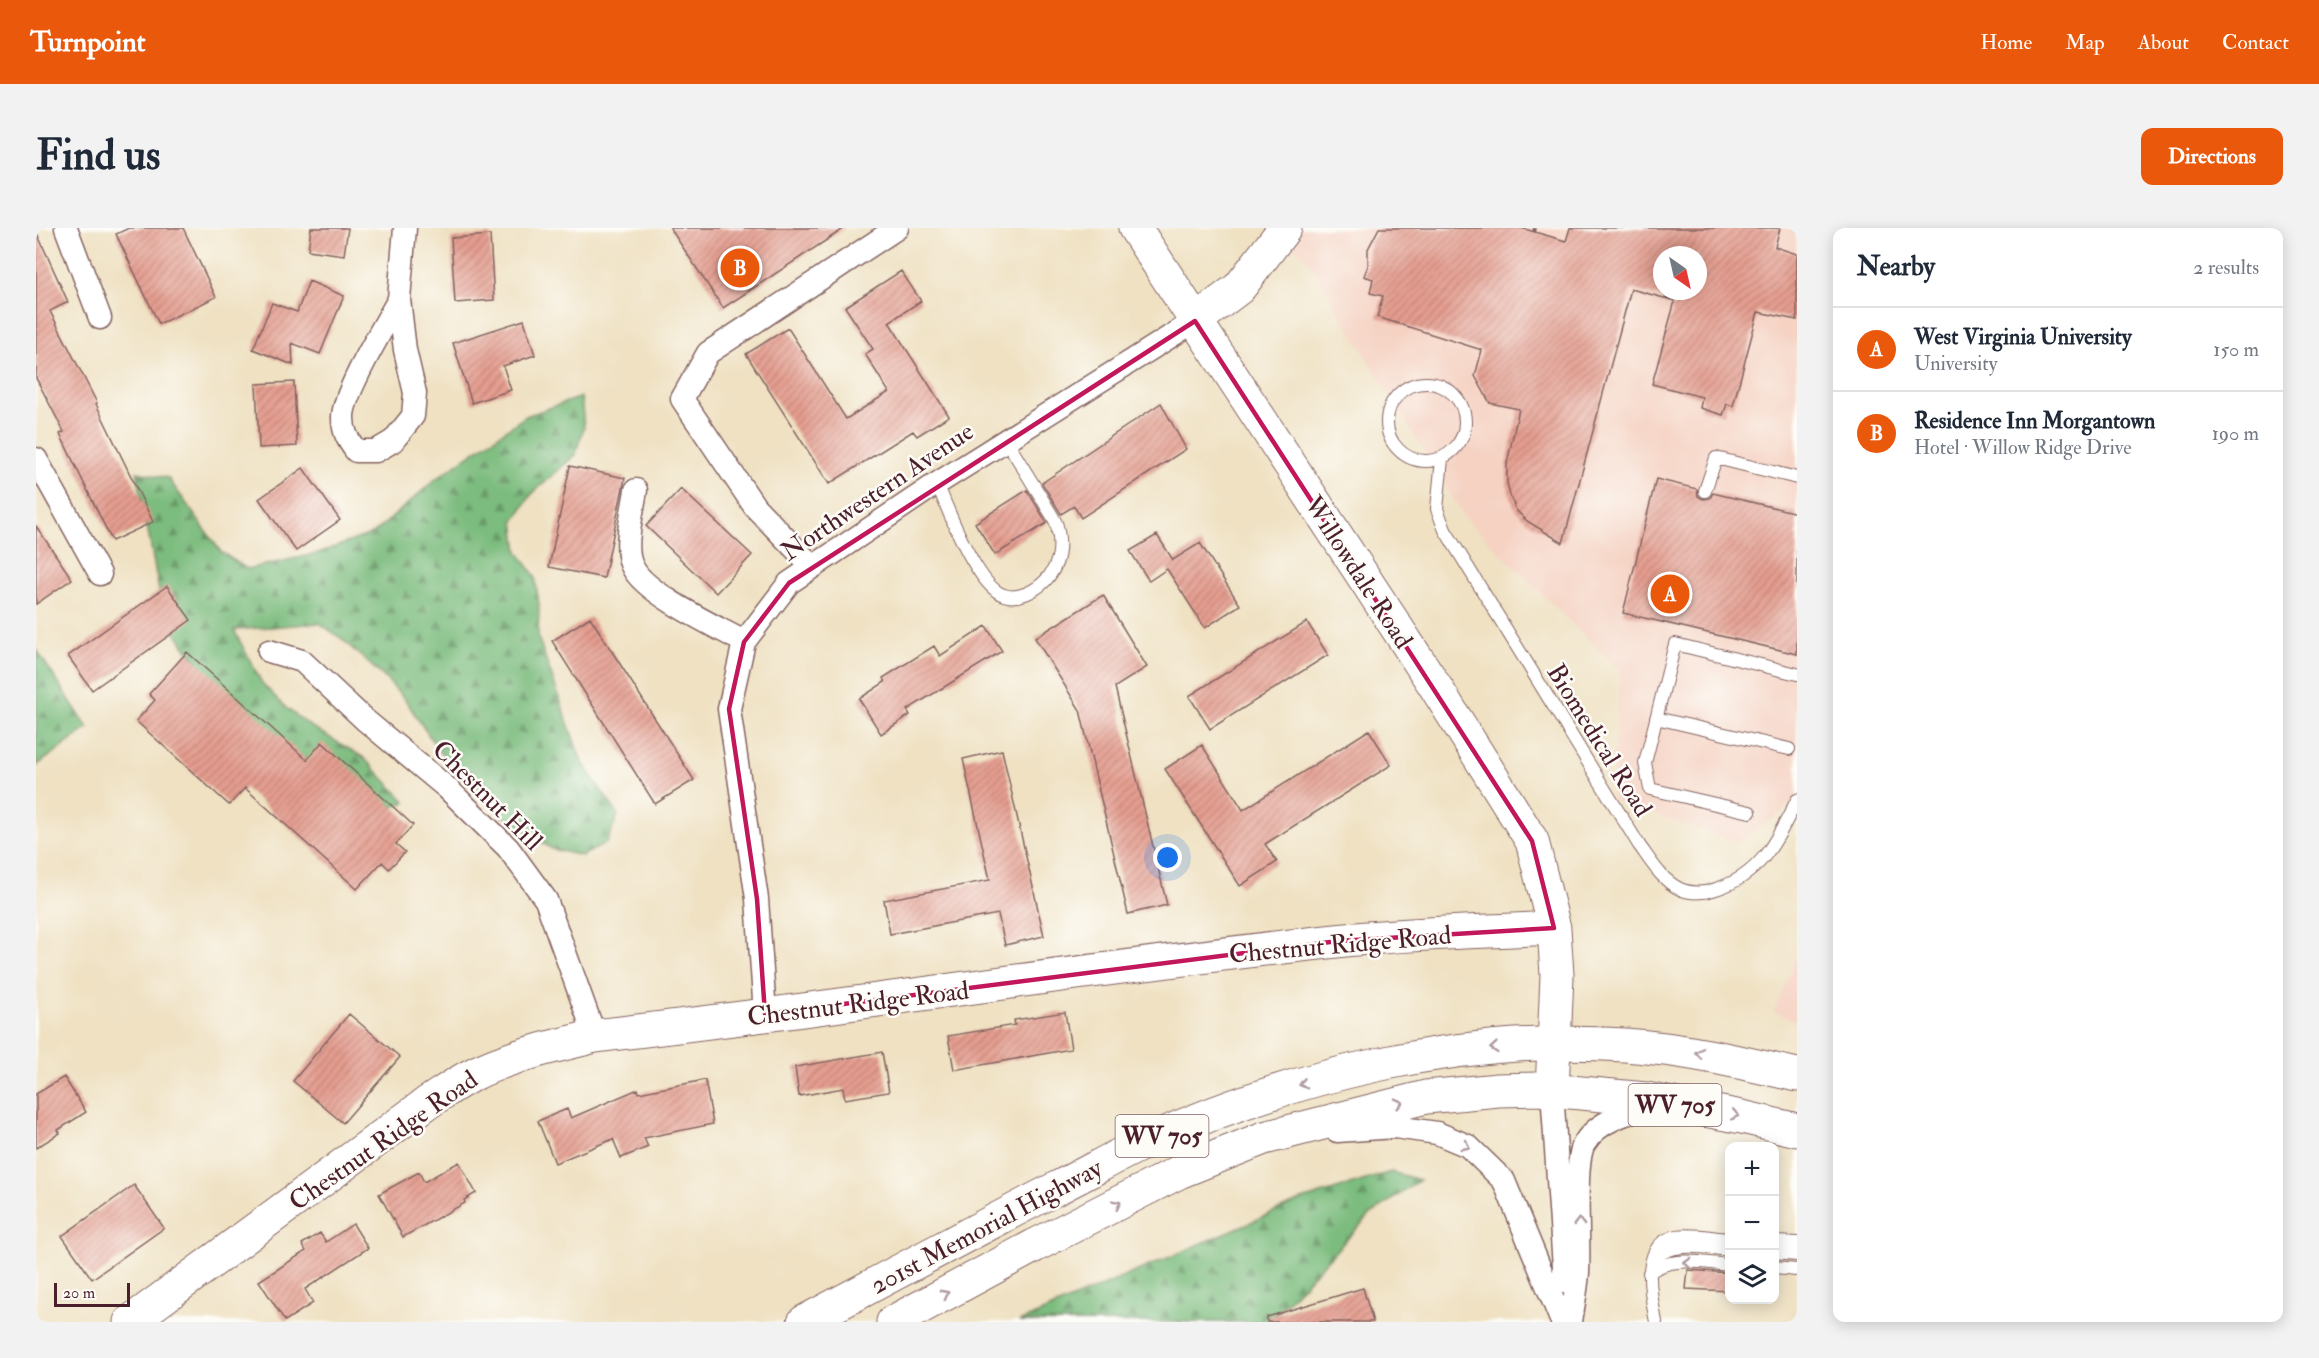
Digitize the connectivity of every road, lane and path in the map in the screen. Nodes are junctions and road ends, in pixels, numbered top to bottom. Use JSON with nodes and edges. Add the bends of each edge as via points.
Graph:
{"nodes":[{"id":1,"x":66,"y":228,"type":"edge"},
{"id":2,"x":405,"y":228,"type":"edge"},
{"id":3,"x":897,"y":228,"type":"edge"},
{"id":4,"x":1135,"y":228,"type":"edge"},
{"id":5,"x":1285,"y":228,"type":"edge"},
{"id":6,"x":399,"y":299,"type":"junction"},
{"id":7,"x":100,"y":318,"type":"dead end"},
{"id":8,"x":1195,"y":321,"type":"junction"},
{"id":9,"x":1006,"y":440,"type":"junction"},
{"id":10,"x":36,"y":459,"type":"edge"},
{"id":11,"x":1442,"y":459,"type":"junction"},
{"id":12,"x":1797,"y":478,"type":"edge"},
{"id":13,"x":937,"y":483,"type":"junction"},
{"id":14,"x":636,"y":490,"type":"dead end"},
{"id":15,"x":1705,"y":491,"type":"dead end"},
{"id":16,"x":813,"y":567,"type":"junction"},
{"id":17,"x":100,"y":574,"type":"dead end"},
{"id":18,"x":744,"y":642,"type":"junction"},
{"id":19,"x":269,"y":651,"type":"dead end"},
{"id":20,"x":1797,"y":674,"type":"edge"},
{"id":21,"x":1656,"y":717,"type":"junction"},
{"id":22,"x":1789,"y":749,"type":"dead end"},
{"id":23,"x":1797,"y":800,"type":"edge"},
{"id":24,"x":1750,"y":812,"type":"dead end"},
{"id":25,"x":1554,"y":928,"type":"junction"},
{"id":26,"x":765,"y":1014,"type":"junction"},
{"id":27,"x":595,"y":1036,"type":"junction"},
{"id":28,"x":1552,"y":1044,"type":"junction"},
{"id":29,"x":1797,"y":1075,"type":"edge"},
{"id":30,"x":1552,"y":1091,"type":"junction"},
{"id":31,"x":1673,"y":1104,"type":"junction"},
{"id":32,"x":1797,"y":1131,"type":"edge"},
{"id":33,"x":1264,"y":1138,"type":"junction"},
{"id":34,"x":1725,"y":1239,"type":"edge"},
{"id":35,"x":1779,"y":1242,"type":"edge"},
{"id":36,"x":1797,"y":1243,"type":"edge"},
{"id":37,"x":1725,"y":1250,"type":"edge"},
{"id":38,"x":1779,"y":1253,"type":"edge"},
{"id":39,"x":1797,"y":1255,"type":"edge"},
{"id":40,"x":1725,"y":1265,"type":"edge"},
{"id":41,"x":1650,"y":1268,"type":"junction"},
{"id":42,"x":1779,"y":1268,"type":"edge"},
{"id":43,"x":1797,"y":1270,"type":"edge"},
{"id":44,"x":130,"y":1322,"type":"edge"},
{"id":45,"x":804,"y":1322,"type":"edge"},
{"id":46,"x":893,"y":1322,"type":"edge"},
{"id":47,"x":1563,"y":1322,"type":"edge"},
{"id":48,"x":1569,"y":1322,"type":"edge"},
{"id":49,"x":1656,"y":1322,"type":"edge"}],
"edges":[{"from":1,"to":7,"type":"street"},
{"from":2,"to":6,"type":"street"},
{"from":3,"to":16,"type":"street","via":[[708,353],[682,399],[755,507]]},
{"from":4,"to":8,"type":"street","name":"Willowdale Road"},
{"from":5,"to":8,"type":"street","via":[[1239,288]]},
{"from":6,"to":6,"type":"street","via":[[415,393],[413,417],[393,441],[376,451],[356,451],[345,435],[342,415],[365,360]]},
{"from":8,"to":9,"type":"street","name":"Northwestern Avenue"},
{"from":8,"to":25,"type":"street","name":"Willowdale Road","via":[[1532,841]]},
{"from":9,"to":13,"type":"street","name":"Northwestern Avenue"},
{"from":9,"to":13,"type":"lane","via":[[1057,524],[1056,570],[1030,592],[1002,595],[992,586],[962,545]]},
{"from":10,"to":17,"type":"street"},
{"from":11,"to":11,"type":"lane","via":[[1461,441],[1465,415],[1452,392],[1428,383],[1415,384],[1403,390],[1388,411],[1389,437],[1395,448],[1411,459]]},
{"from":11,"to":23,"type":"lane","name":"Biomedical Road","via":[[1437,509],[1445,530],[1660,873],[1680,889],[1705,893],[1730,885],[1754,870],[1774,845]]},
{"from":12,"to":15,"type":"lane","via":[[1716,458]]},
{"from":13,"to":16,"type":"street","name":"Northwestern Avenue"},
{"from":14,"to":18,"type":"street","via":[[628,542],[632,568],[655,592]]},
{"from":16,"to":18,"type":"street","name":"Northwestern Avenue","via":[[789,583]]},
{"from":18,"to":26,"type":"street","name":"Northwestern Avenue","via":[[729,709],[757,899]]},
{"from":19,"to":27,"type":"street","name":"Chestnut Hill","via":[[302,661],[447,788],[508,848],[546,900]]},
{"from":20,"to":21,"type":"lane","via":[[1675,644]]},
{"from":21,"to":22,"type":"lane"},
{"from":21,"to":24,"type":"lane","via":[[1645,763],[1650,789]]},
{"from":25,"to":26,"type":"street","name":"Chestnut Ridge Road","via":[[1338,940]]},
{"from":25,"to":28,"type":"street","via":[[1557,975]]},
{"from":26,"to":27,"type":"street","name":"Chestnut Ridge Road"},
{"from":27,"to":44,"type":"street","name":"Chestnut Ridge Road","via":[[511,1060],[471,1076],[427,1103]]},
{"from":29,"to":28,"type":"street","number":"WV 705","one_way":true,"via":[[1700,1053],[1624,1045]]},
{"from":28,"to":30,"type":"street"},
{"from":28,"to":45,"type":"street","name":"201st Memorial Highway","number":"WV 705","one_way":true,"via":[[1453,1052],[1382,1064],[1295,1086],[1214,1114],[1137,1147]]},
{"from":30,"to":31,"type":"street","number":"WV 705"},
{"from":33,"to":30,"type":"street","name":"201st Memorial Highway","number":"WV 705","one_way":true,"via":[[1426,1097],[1498,1090]]},
{"from":30,"to":48,"type":"street"},
{"from":31,"to":32,"type":"street","number":"WV 705","one_way":true},
{"from":48,"to":31,"type":"street","one_way":true,"via":[[1578,1275],[1578,1173],[1584,1145],[1596,1130],[1615,1119],[1642,1108]]},
{"from":46,"to":33,"type":"street","name":"201st Memorial Highway","number":"WV 705","one_way":true,"via":[[1179,1172]]},
{"from":33,"to":47,"type":"street","one_way":true,"via":[[1395,1127],[1437,1133],[1468,1146],[1504,1181]]},
{"from":34,"to":41,"type":"lane","via":[[1668,1239],[1657,1248]]},
{"from":35,"to":36,"type":"lane"},
{"from":37,"to":41,"type":"lane","via":[[1681,1247],[1659,1254]]},
{"from":38,"to":39,"type":"lane"},
{"from":40,"to":41,"type":"lane","one_way":true,"via":[[1680,1262]]},
{"from":41,"to":49,"type":"lane"},
{"from":42,"to":43,"type":"lane"}]}
